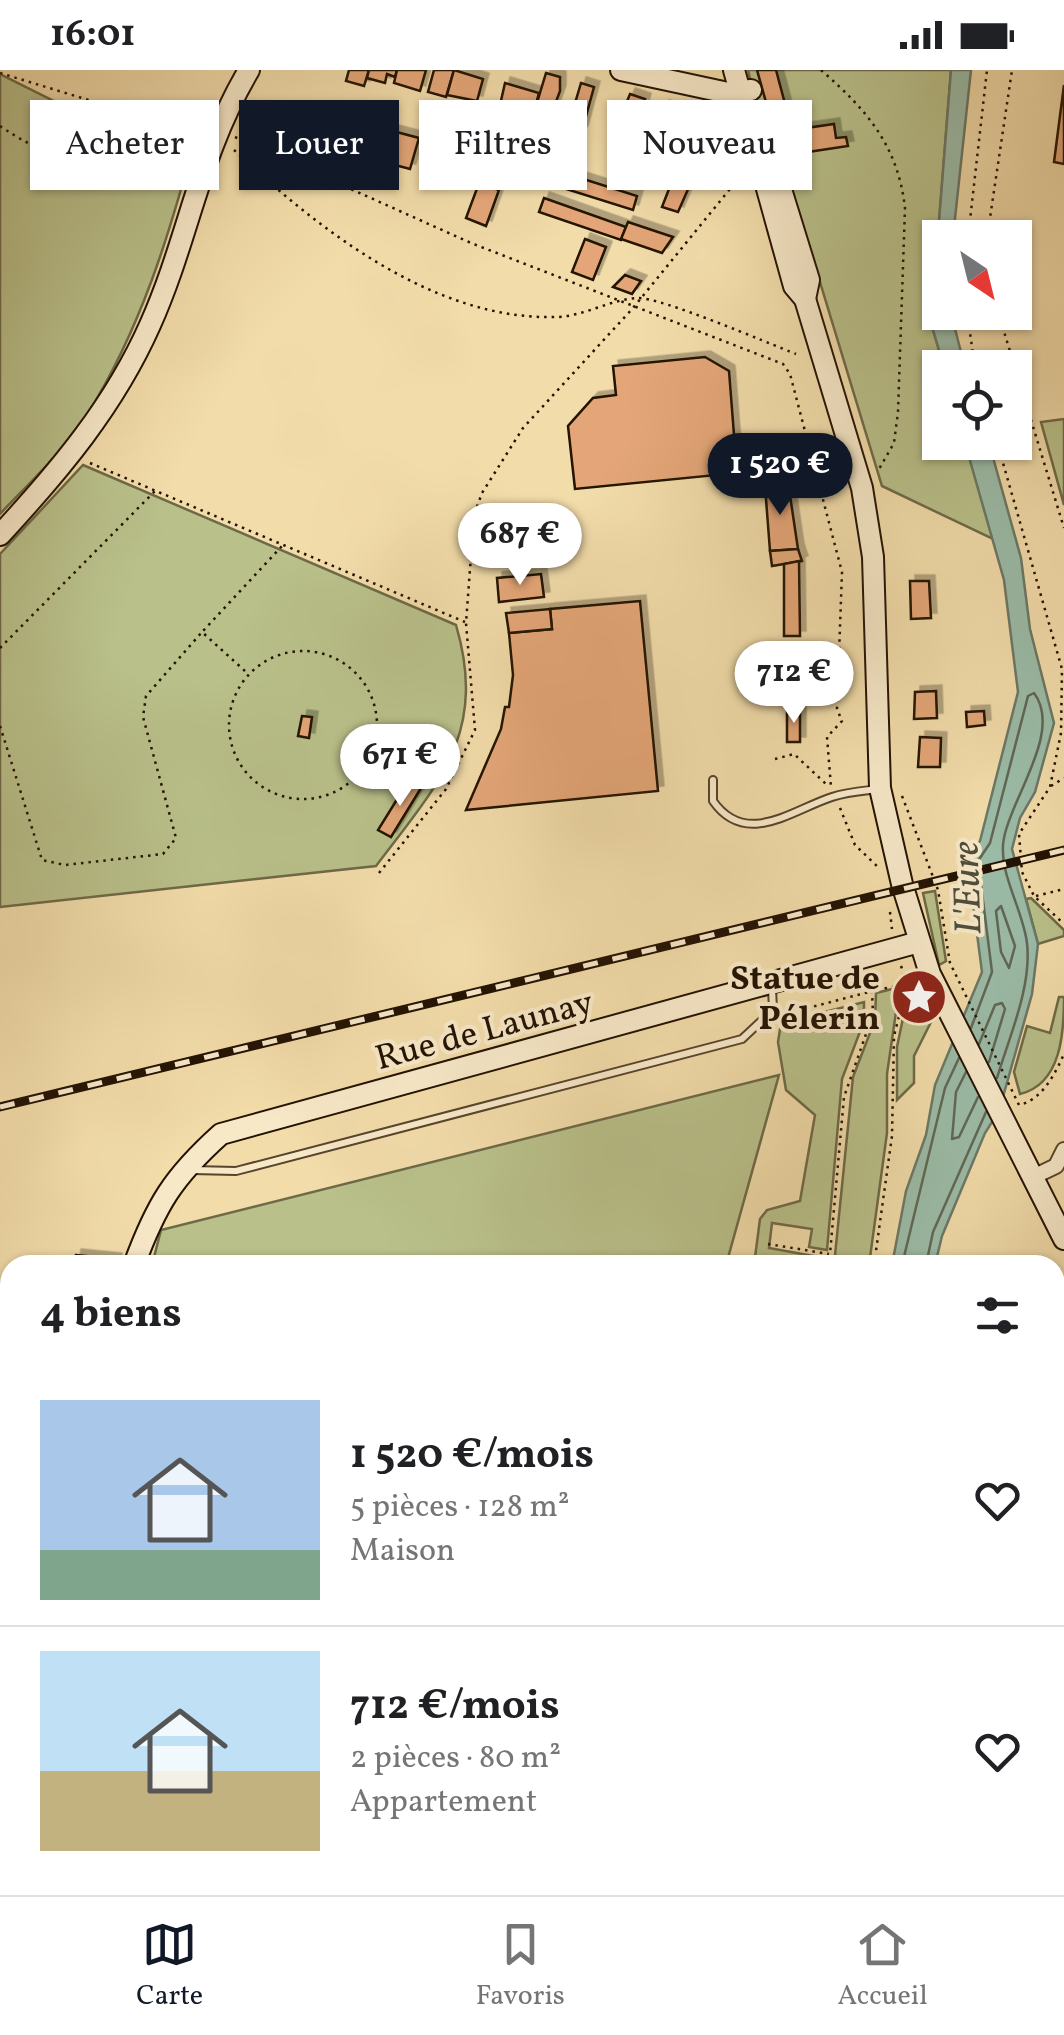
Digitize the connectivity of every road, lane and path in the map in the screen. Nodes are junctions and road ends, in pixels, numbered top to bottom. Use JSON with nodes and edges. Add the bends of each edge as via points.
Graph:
{"nodes":[{"id":1,"x":249,"y":70,"type":"edge"},
{"id":2,"x":621,"y":70,"type":"edge"},
{"id":3,"x":821,"y":70,"type":"edge"},
{"id":4,"x":987,"y":70,"type":"edge"},
{"id":5,"x":1012,"y":70,"type":"edge"},
{"id":6,"x":687,"y":72,"type":"edge"},
{"id":7,"x":0,"y":73,"type":"edge"},
{"id":8,"x":652,"y":78,"type":"junction"},
{"id":9,"x":743,"y":79,"type":"edge"},
{"id":10,"x":87,"y":100,"type":"edge"},
{"id":11,"x":219,"y":125,"type":"edge"},
{"id":12,"x":0,"y":126,"type":"edge"},
{"id":13,"x":219,"y":136,"type":"edge"},
{"id":14,"x":219,"y":138,"type":"edge"},
{"id":15,"x":30,"y":147,"type":"edge"},
{"id":16,"x":196,"y":190,"type":"edge"},
{"id":17,"x":729,"y":190,"type":"edge"},
{"id":18,"x":767,"y":190,"type":"edge"},
{"id":19,"x":970,"y":220,"type":"edge"},
{"id":20,"x":989,"y":220,"type":"edge"},
{"id":21,"x":640,"y":298,"type":"junction"},
{"id":22,"x":805,"y":298,"type":"junction"},
{"id":23,"x":620,"y":302,"type":"junction"},
{"id":24,"x":633,"y":308,"type":"junction"},
{"id":25,"x":1004,"y":330,"type":"edge"},
{"id":26,"x":796,"y":354,"type":"dead end"},
{"id":27,"x":74,"y":453,"type":"junction"},
{"id":28,"x":1002,"y":460,"type":"edge"},
{"id":29,"x":872,"y":477,"type":"dead end"},
{"id":30,"x":157,"y":488,"type":"junction"},
{"id":31,"x":1064,"y":528,"type":"edge"},
{"id":32,"x":0,"y":534,"type":"edge"},
{"id":33,"x":285,"y":543,"type":"junction"},
{"id":34,"x":466,"y":622,"type":"junction"},
{"id":35,"x":202,"y":632,"type":"junction"},
{"id":36,"x":0,"y":648,"type":"edge"},
{"id":37,"x":246,"y":672,"type":"junction"},
{"id":38,"x":0,"y":726,"type":"edge"},
{"id":39,"x":775,"y":759,"type":"dead end"},
{"id":40,"x":1064,"y":778,"type":"edge"},
{"id":41,"x":713,"y":780,"type":"dead end"},
{"id":42,"x":1050,"y":787,"type":"junction"},
{"id":43,"x":889,"y":788,"type":"junction"},
{"id":44,"x":833,"y":792,"type":"junction"},
{"id":45,"x":883,"y":871,"type":"dead end"},
{"id":46,"x":379,"y":872,"type":"dead end"},
{"id":47,"x":1064,"y":889,"type":"edge"},
{"id":48,"x":1034,"y":896,"type":"junction"},
{"id":49,"x":888,"y":903,"type":"dead end"},
{"id":50,"x":1064,"y":924,"type":"edge"},
{"id":51,"x":919,"y":942,"type":"junction"},
{"id":52,"x":896,"y":951,"type":"junction"},
{"id":53,"x":772,"y":984,"type":"junction"},
{"id":54,"x":907,"y":984,"type":"junction"},
{"id":55,"x":872,"y":991,"type":"junction"},
{"id":56,"x":769,"y":1014,"type":"junction"},
{"id":57,"x":1064,"y":1054,"type":"edge"},
{"id":58,"x":1064,"y":1150,"type":"edge"},
{"id":59,"x":180,"y":1170,"type":"junction"},
{"id":60,"x":1033,"y":1177,"type":"junction"},
{"id":61,"x":1064,"y":1239,"type":"edge"},
{"id":62,"x":768,"y":1244,"type":"dead end"},
{"id":63,"x":831,"y":1254,"type":"joint"},
{"id":64,"x":138,"y":1255,"type":"edge"},
{"id":65,"x":875,"y":1255,"type":"edge"}],
"edges":[{"from":1,"to":11,"type":"street"},
{"from":2,"to":8,"type":"street"},
{"from":3,"to":29,"type":"path","via":[[874,122],[902,176],[898,412],[894,443]]},
{"from":4,"to":19,"type":"path"},
{"from":5,"to":20,"type":"path"},
{"from":6,"to":8,"type":"street"},
{"from":7,"to":10,"type":"path"},
{"from":8,"to":9,"type":"street"},
{"from":9,"to":22,"type":"street","via":[[810,280]]},
{"from":12,"to":15,"type":"path"},
{"from":13,"to":23,"type":"path"},
{"from":14,"to":23,"type":"path","via":[[409,282],[511,314],[560,317]]},
{"from":16,"to":27,"type":"street","via":[[152,322],[118,392]]},
{"from":17,"to":21,"type":"path"},
{"from":18,"to":22,"type":"street","via":[[794,286]]},
{"from":21,"to":23,"type":"path"},
{"from":21,"to":24,"type":"path"},
{"from":21,"to":26,"type":"path"},
{"from":22,"to":43,"type":"street","via":[[862,488]]},
{"from":23,"to":24,"type":"path"},
{"from":24,"to":34,"type":"path","via":[[523,428],[482,493],[474,515]]},
{"from":24,"to":44,"type":"path","via":[[783,364],[790,374],[842,572],[842,721],[828,737]]},
{"from":25,"to":31,"type":"path"},
{"from":27,"to":30,"type":"path"},
{"from":27,"to":32,"type":"street"},
{"from":28,"to":42,"type":"path","via":[[1062,669]]},
{"from":30,"to":33,"type":"path"},
{"from":30,"to":36,"type":"path"},
{"from":33,"to":34,"type":"path"},
{"from":33,"to":35,"type":"path"},
{"from":34,"to":46,"type":"path","via":[[475,730],[446,789]]},
{"from":35,"to":37,"type":"path"},
{"from":35,"to":38,"type":"path","via":[[146,696],[144,707],[176,838],[163,854],[65,865],[42,860]]},
{"from":37,"to":37,"type":"path","via":[[227,727],[234,756],[252,779],[281,799],[310,800],[359,772],[374,747],[378,718],[371,689],[352,666],[300,650],[271,656]]},
{"from":39,"to":44,"type":"path","via":[[794,754]]},
{"from":40,"to":42,"type":"path"},
{"from":41,"to":44,"type":"lane","via":[[719,810],[743,825],[761,826]]},
{"from":42,"to":48,"type":"path","via":[[1019,834],[1022,872]]},
{"from":43,"to":44,"type":"lane"},
{"from":43,"to":51,"type":"street"},
{"from":43,"to":57,"type":"path","via":[[938,890],[952,969],[1019,1105],[1030,1102]]},
{"from":44,"to":45,"type":"path","via":[[856,846]]},
{"from":47,"to":48,"type":"path"},
{"from":48,"to":50,"type":"path"},
{"from":49,"to":52,"type":"path"},
{"from":51,"to":52,"type":"street","name":"Rue de Launay"},
{"from":51,"to":60,"type":"street"},
{"from":52,"to":53,"type":"street","name":"Rue de Launay"},
{"from":52,"to":54,"type":"path"},
{"from":53,"to":56,"type":"lane"},
{"from":53,"to":59,"type":"street","name":"Rue de Launay","via":[[221,1134]]},
{"from":54,"to":55,"type":"path"},
{"from":54,"to":65,"type":"path","via":[[894,1036],[892,1136]]},
{"from":55,"to":56,"type":"path"},
{"from":55,"to":63,"type":"path","via":[[873,1014],[846,1080]]},
{"from":56,"to":59,"type":"lane","via":[[742,1038],[705,1048],[236,1171]]},
{"from":58,"to":60,"type":"street","via":[[1056,1166]]},
{"from":59,"to":64,"type":"street","name":"Rue de Launay"},
{"from":60,"to":61,"type":"street"},
{"from":62,"to":63,"type":"path"}]}
